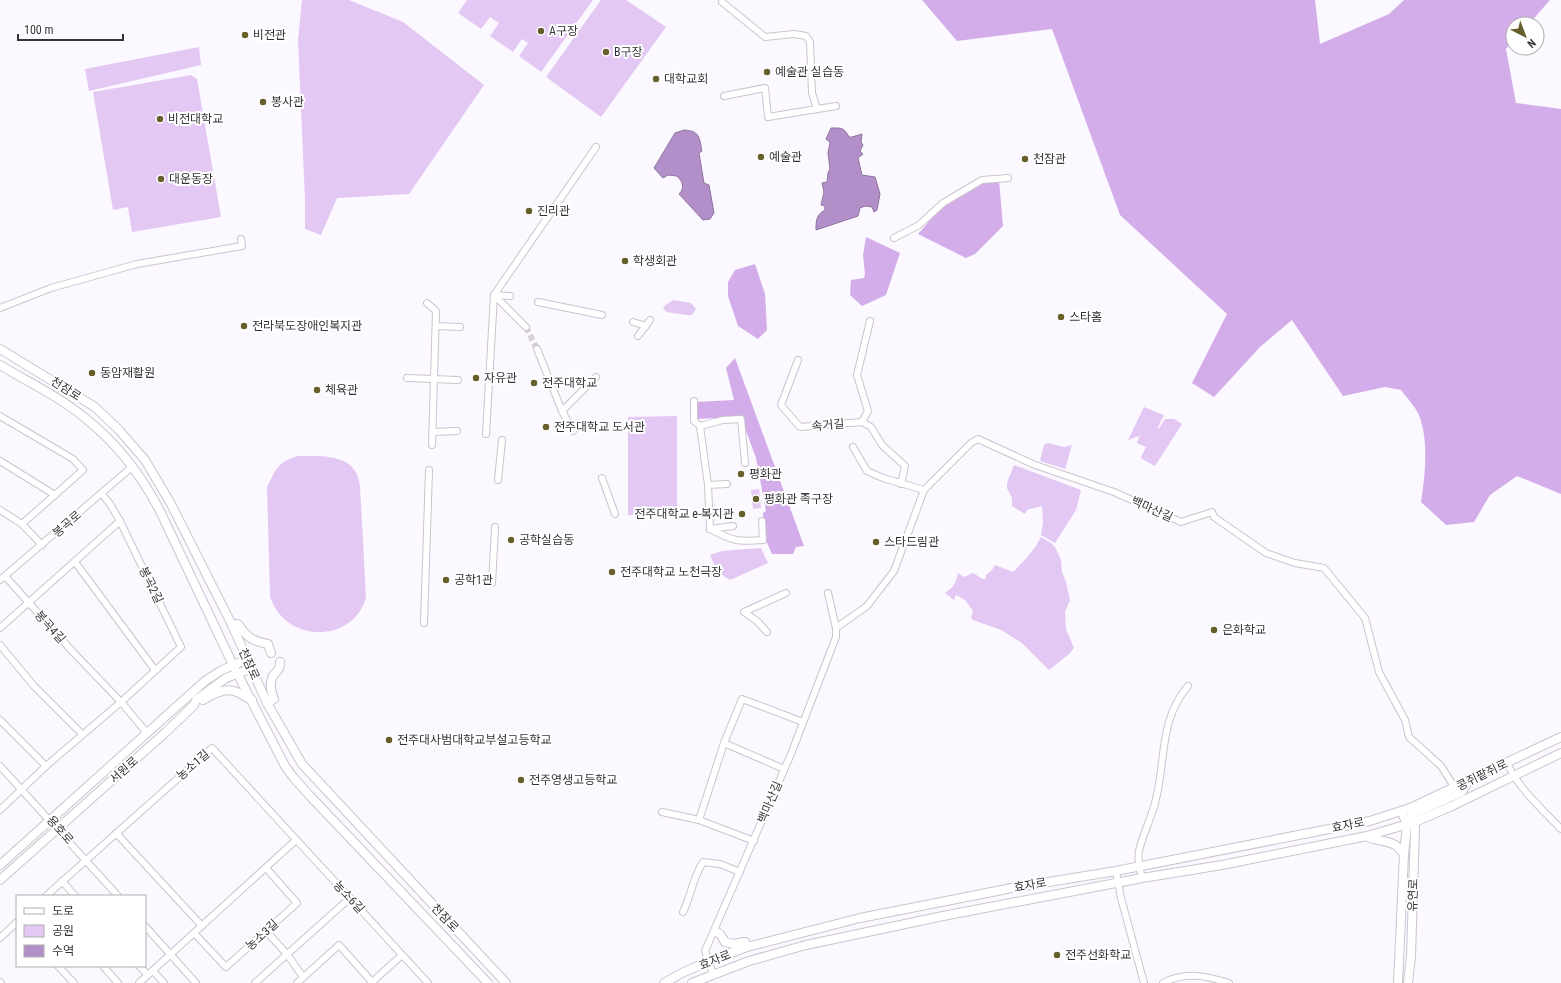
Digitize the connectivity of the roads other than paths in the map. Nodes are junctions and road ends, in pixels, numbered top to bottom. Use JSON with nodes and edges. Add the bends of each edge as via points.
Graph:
{"nodes":[{"id":1,"x":722,"y":2,"type":"dead end"},
{"id":2,"x":724,"y":96,"type":"dead end"},
{"id":3,"x":836,"y":106,"type":"dead end"},
{"id":4,"x":817,"y":109,"type":"junction"},
{"id":5,"x":596,"y":147,"type":"dead end"},
{"id":6,"x":1008,"y":178,"type":"dead end"},
{"id":7,"x":894,"y":238,"type":"dead end"},
{"id":8,"x":241,"y":239,"type":"dead end"},
{"id":9,"x":494,"y":295,"type":"junction"},
{"id":10,"x":510,"y":296,"type":"dead end"},
{"id":11,"x":538,"y":302,"type":"dead end"},
{"id":12,"x":427,"y":303,"type":"dead end"},
{"id":13,"x":0,"y":308,"type":"edge"},
{"id":14,"x":602,"y":315,"type":"dead end"},
{"id":15,"x":650,"y":320,"type":"dead end"},
{"id":16,"x":870,"y":321,"type":"dead end"},
{"id":17,"x":633,"y":322,"type":"dead end"},
{"id":18,"x":436,"y":326,"type":"junction"},
{"id":19,"x":646,"y":326,"type":"junction"},
{"id":20,"x":460,"y":327,"type":"dead end"},
{"id":21,"x":526,"y":327,"type":"tunnel mouth"},
{"id":22,"x":638,"y":336,"type":"dead end"},
{"id":23,"x":537,"y":348,"type":"tunnel mouth"},
{"id":24,"x":0,"y":349,"type":"edge"},
{"id":25,"x":798,"y":360,"type":"dead end"},
{"id":26,"x":0,"y":365,"type":"edge"},
{"id":27,"x":596,"y":377,"type":"dead end"},
{"id":28,"x":407,"y":378,"type":"dead end"},
{"id":29,"x":433,"y":379,"type":"junction"},
{"id":30,"x":458,"y":380,"type":"dead end"},
{"id":31,"x":694,"y":401,"type":"dead end"},
{"id":32,"x":562,"y":411,"type":"junction"},
{"id":33,"x":0,"y":416,"type":"edge"},
{"id":34,"x":862,"y":422,"type":"junction"},
{"id":35,"x":700,"y":426,"type":"junction"},
{"id":36,"x":457,"y":431,"type":"dead end"},
{"id":37,"x":432,"y":432,"type":"junction"},
{"id":38,"x":573,"y":432,"type":"dead end"},
{"id":39,"x":486,"y":434,"type":"dead end"},
{"id":40,"x":502,"y":440,"type":"dead end"},
{"id":41,"x":432,"y":445,"type":"dead end"},
{"id":42,"x":853,"y":447,"type":"dead end"},
{"id":43,"x":0,"y":461,"type":"edge"},
{"id":44,"x":745,"y":463,"type":"dead end"},
{"id":45,"x":133,"y":466,"type":"junction"},
{"id":46,"x":429,"y":470,"type":"dead end"},
{"id":47,"x":602,"y":478,"type":"dead end"},
{"id":48,"x":498,"y":480,"type":"dead end"},
{"id":49,"x":727,"y":484,"type":"dead end"},
{"id":50,"x":901,"y":484,"type":"junction"},
{"id":51,"x":708,"y":485,"type":"junction"},
{"id":52,"x":924,"y":490,"type":"junction"},
{"id":53,"x":102,"y":494,"type":"junction"},
{"id":54,"x":55,"y":495,"type":"junction"},
{"id":55,"x":0,"y":510,"type":"edge"},
{"id":56,"x":615,"y":514,"type":"dead end"},
{"id":57,"x":120,"y":521,"type":"junction"},
{"id":58,"x":762,"y":521,"type":"dead end"},
{"id":59,"x":22,"y":524,"type":"junction"},
{"id":60,"x":733,"y":526,"type":"dead end"},
{"id":61,"x":495,"y":527,"type":"dead end"},
{"id":62,"x":710,"y":529,"type":"junction"},
{"id":63,"x":42,"y":546,"type":"junction"},
{"id":64,"x":75,"y":562,"type":"junction"},
{"id":65,"x":5,"y":576,"type":"junction"},
{"id":66,"x":0,"y":580,"type":"edge"},
{"id":67,"x":492,"y":582,"type":"dead end"},
{"id":68,"x":786,"y":592,"type":"dead end"},
{"id":69,"x":828,"y":593,"type":"dead end"},
{"id":70,"x":29,"y":602,"type":"junction"},
{"id":71,"x":424,"y":623,"type":"dead end"},
{"id":72,"x":232,"y":625,"type":"junction"},
{"id":73,"x":0,"y":628,"type":"edge"},
{"id":74,"x":836,"y":628,"type":"junction"},
{"id":75,"x":767,"y":632,"type":"dead end"},
{"id":76,"x":0,"y":645,"type":"edge"},
{"id":77,"x":271,"y":653,"type":"dead end"},
{"id":78,"x":248,"y":658,"type":"junction"},
{"id":79,"x":280,"y":662,"type":"dead end"},
{"id":80,"x":233,"y":665,"type":"junction"},
{"id":81,"x":252,"y":668,"type":"junction"},
{"id":82,"x":155,"y":670,"type":"junction"},
{"id":83,"x":238,"y":673,"type":"junction"},
{"id":84,"x":1188,"y":686,"type":"dead end"},
{"id":85,"x":252,"y":700,"type":"junction"},
{"id":86,"x":121,"y":702,"type":"junction"},
{"id":87,"x":267,"y":702,"type":"junction"},
{"id":88,"x":194,"y":705,"type":"junction"},
{"id":89,"x":0,"y":720,"type":"edge"},
{"id":90,"x":802,"y":722,"type":"junction"},
{"id":91,"x":147,"y":733,"type":"junction"},
{"id":92,"x":82,"y":734,"type":"junction"},
{"id":93,"x":1561,"y":737,"type":"edge"},
{"id":94,"x":724,"y":743,"type":"junction"},
{"id":95,"x":1561,"y":753,"type":"edge"},
{"id":96,"x":1507,"y":763,"type":"junction"},
{"id":97,"x":0,"y":766,"type":"edge"},
{"id":98,"x":46,"y":766,"type":"junction"},
{"id":99,"x":784,"y":769,"type":"junction"},
{"id":100,"x":1513,"y":775,"type":"junction"},
{"id":101,"x":1468,"y":782,"type":"junction"},
{"id":102,"x":1455,"y":788,"type":"junction"},
{"id":103,"x":22,"y":790,"type":"junction"},
{"id":104,"x":0,"y":810,"type":"edge"},
{"id":105,"x":662,"y":812,"type":"dead end"},
{"id":106,"x":1402,"y":812,"type":"junction"},
{"id":107,"x":1411,"y":817,"type":"junction"},
{"id":108,"x":50,"y":820,"type":"junction"},
{"id":109,"x":699,"y":820,"type":"junction"},
{"id":110,"x":58,"y":828,"type":"junction"},
{"id":111,"x":1561,"y":829,"type":"edge"},
{"id":112,"x":116,"y":832,"type":"junction"},
{"id":113,"x":1367,"y":836,"type":"junction"},
{"id":114,"x":296,"y":840,"type":"junction"},
{"id":115,"x":754,"y":841,"type":"junction"},
{"id":116,"x":1404,"y":854,"type":"junction"},
{"id":117,"x":86,"y":860,"type":"junction"},
{"id":118,"x":0,"y":865,"type":"edge"},
{"id":119,"x":1139,"y":866,"type":"junction"},
{"id":120,"x":266,"y":868,"type":"junction"},
{"id":121,"x":1116,"y":871,"type":"junction"},
{"id":122,"x":740,"y":872,"type":"junction"},
{"id":123,"x":1142,"y":878,"type":"junction"},
{"id":124,"x":0,"y":880,"type":"edge"},
{"id":125,"x":62,"y":881,"type":"junction"},
{"id":126,"x":1118,"y":883,"type":"junction"},
{"id":127,"x":47,"y":895,"type":"edge"},
{"id":128,"x":74,"y":895,"type":"edge"},
{"id":129,"x":117,"y":895,"type":"edge"},
{"id":130,"x":350,"y":898,"type":"junction"},
{"id":131,"x":683,"y":912,"type":"dead end"},
{"id":132,"x":16,"y":923,"type":"edge"},
{"id":133,"x":202,"y":926,"type":"junction"},
{"id":134,"x":146,"y":927,"type":"edge"},
{"id":135,"x":266,"y":931,"type":"junction"},
{"id":136,"x":715,"y":931,"type":"junction"},
{"id":137,"x":194,"y":933,"type":"junction"},
{"id":138,"x":0,"y":938,"type":"edge"},
{"id":139,"x":1400,"y":945,"type":"junction"},
{"id":140,"x":1411,"y":946,"type":"junction"},
{"id":141,"x":747,"y":948,"type":"junction"},
{"id":142,"x":287,"y":954,"type":"junction"},
{"id":143,"x":171,"y":955,"type":"junction"},
{"id":144,"x":402,"y":955,"type":"junction"},
{"id":145,"x":709,"y":961,"type":"junction"},
{"id":146,"x":59,"y":967,"type":"edge"},
{"id":147,"x":104,"y":967,"type":"edge"},
{"id":148,"x":141,"y":967,"type":"edge"},
{"id":149,"x":150,"y":973,"type":"junction"},
{"id":150,"x":713,"y":974,"type":"junction"},
{"id":151,"x":303,"y":977,"type":"junction"},
{"id":152,"x":74,"y":983,"type":"edge"},
{"id":153,"x":118,"y":983,"type":"edge"},
{"id":154,"x":139,"y":983,"type":"edge"},
{"id":155,"x":164,"y":983,"type":"edge"},
{"id":156,"x":196,"y":983,"type":"edge"},
{"id":157,"x":255,"y":983,"type":"edge"},
{"id":158,"x":297,"y":983,"type":"edge"},
{"id":159,"x":372,"y":983,"type":"edge"},
{"id":160,"x":428,"y":983,"type":"edge"},
{"id":161,"x":488,"y":983,"type":"edge"},
{"id":162,"x":506,"y":983,"type":"edge"},
{"id":163,"x":664,"y":983,"type":"edge"},
{"id":164,"x":692,"y":983,"type":"edge"},
{"id":165,"x":1144,"y":983,"type":"edge"},
{"id":166,"x":1163,"y":983,"type":"edge"},
{"id":167,"x":1229,"y":983,"type":"edge"},
{"id":168,"x":1398,"y":983,"type":"edge"},
{"id":169,"x":1408,"y":983,"type":"edge"}],
"edges":[{"from":1,"to":4,"type":"street","via":[[765,37],[794,34],[806,36],[810,42],[812,93]]},
{"from":2,"to":4,"type":"street","via":[[764,88],[768,117]]},
{"from":3,"to":4,"type":"street"},
{"from":5,"to":9,"type":"street"},
{"from":6,"to":7,"type":"street","via":[[982,180],[943,204],[919,225]]},
{"from":8,"to":13,"type":"street","via":[[242,246],[137,264],[51,288]]},
{"from":9,"to":10,"type":"street"},
{"from":9,"to":21,"type":"street"},
{"from":9,"to":39,"type":"street"},
{"from":11,"to":14,"type":"street"},
{"from":12,"to":18,"type":"street","via":[[436,311]]},
{"from":15,"to":19,"type":"street"},
{"from":16,"to":34,"type":"street","name":"속거길","via":[[857,375],[868,411]]},
{"from":17,"to":19,"type":"street"},
{"from":18,"to":20,"type":"street"},
{"from":18,"to":29,"type":"street"},
{"from":19,"to":22,"type":"street"},
{"from":23,"to":32,"type":"street"},
{"from":24,"to":72,"type":"main road","name":"천잠로","via":[[95,407],[145,460],[171,504]]},
{"from":25,"to":34,"type":"street","name":"속거길","via":[[781,405],[800,427]]},
{"from":26,"to":45,"type":"main road","name":"천잠로","via":[[85,418],[111,441]]},
{"from":27,"to":32,"type":"street"},
{"from":28,"to":29,"type":"street"},
{"from":29,"to":30,"type":"street"},
{"from":29,"to":37,"type":"street"},
{"from":31,"to":35,"type":"street","via":[[694,421]]},
{"from":32,"to":38,"type":"street"},
{"from":33,"to":54,"type":"street","via":[[72,459],[83,470]]},
{"from":34,"to":50,"type":"street","name":"속거길","via":[[871,428],[882,445],[905,466]]},
{"from":35,"to":44,"type":"street","via":[[722,420],[741,419]]},
{"from":35,"to":51,"type":"street"},
{"from":36,"to":37,"type":"street"},
{"from":37,"to":41,"type":"street"},
{"from":40,"to":48,"type":"street"},
{"from":42,"to":50,"type":"street","name":"속거길","via":[[867,471]]},
{"from":43,"to":54,"type":"street"},
{"from":45,"to":53,"type":"street","name":"봉곡로"},
{"from":45,"to":80,"type":"main road","name":"천잠로","via":[[161,513]]},
{"from":46,"to":71,"type":"street"},
{"from":47,"to":56,"type":"street"},
{"from":49,"to":51,"type":"street"},
{"from":50,"to":52,"type":"street","name":"속거길"},
{"from":51,"to":62,"type":"street"},
{"from":52,"to":74,"type":"street","name":"백마산길","via":[[894,571],[867,606]]},
{"from":52,"to":102,"type":"street","name":"백마산길","via":[[978,439],[1035,465],[1114,492],[1181,522],[1212,512],[1214,517],[1266,553],[1295,563],[1324,568],[1365,618],[1379,672],[1406,720],[1409,737],[1441,766]]},
{"from":53,"to":57,"type":"street","name":"봉곡2길"},
{"from":53,"to":63,"type":"street","name":"봉곡로"},
{"from":54,"to":59,"type":"street"},
{"from":55,"to":59,"type":"street"},
{"from":57,"to":64,"type":"street","name":"봉곡4길"},
{"from":57,"to":82,"type":"street","name":"봉곡2길","via":[[181,646]]},
{"from":58,"to":62,"type":"street","via":[[763,540],[740,542]]},
{"from":59,"to":63,"type":"street"},
{"from":60,"to":62,"type":"street"},
{"from":61,"to":67,"type":"street"},
{"from":63,"to":65,"type":"street","name":"봉곡로"},
{"from":64,"to":70,"type":"street","name":"봉곡4길"},
{"from":64,"to":82,"type":"street"},
{"from":65,"to":66,"type":"street","name":"봉곡로"},
{"from":65,"to":70,"type":"street"},
{"from":68,"to":75,"type":"street","via":[[744,612]]},
{"from":69,"to":74,"type":"street","name":"백마산길"},
{"from":70,"to":73,"type":"street","name":"봉곡4길"},
{"from":70,"to":86,"type":"street","name":"봉곡4길"},
{"from":72,"to":77,"type":"main road","via":[[238,624],[253,641],[268,644]]},
{"from":72,"to":78,"type":"main road","name":"천잠로"},
{"from":74,"to":90,"type":"street","name":"백마산길","via":[[836,636]]},
{"from":76,"to":92,"type":"street","via":[[34,686]]},
{"from":78,"to":80,"type":"main road","name":"서원로"},
{"from":78,"to":81,"type":"main road","name":"천잠로"},
{"from":79,"to":87,"type":"main road","via":[[280,669],[272,678],[270,689],[274,699]]},
{"from":80,"to":83,"type":"main road","name":"천잠로"},
{"from":80,"to":91,"type":"main road","name":"서원로","via":[[205,681]]},
{"from":81,"to":83,"type":"main road","name":"서원로"},
{"from":81,"to":87,"type":"main road","name":"천잠로"},
{"from":82,"to":86,"type":"street","name":"봉곡2길"},
{"from":83,"to":85,"type":"main road","name":"천잠로"},
{"from":83,"to":88,"type":"main road","name":"서원로","via":[[226,678],[196,700]]},
{"from":84,"to":119,"type":"street","via":[[1178,697],[1166,731],[1156,798],[1139,852]]},
{"from":85,"to":88,"type":"main road","via":[[238,692],[224,689]]},
{"from":85,"to":161,"type":"main road","name":"천잠로","via":[[272,742],[293,777]]},
{"from":86,"to":91,"type":"street"},
{"from":86,"to":92,"type":"street","name":"봉곡2길"},
{"from":87,"to":162,"type":"main road","name":"천잠로","via":[[302,764]]},
{"from":88,"to":110,"type":"main road","name":"서원로"},
{"from":89,"to":98,"type":"street"},
{"from":90,"to":94,"type":"street","via":[[742,699]]},
{"from":90,"to":99,"type":"street","name":"백마산길"},
{"from":91,"to":108,"type":"main road","name":"서원로"},
{"from":92,"to":98,"type":"street","name":"봉곡2길"},
{"from":93,"to":96,"type":"main road","name":"콩쥐팥쥐로"},
{"from":94,"to":99,"type":"street"},
{"from":94,"to":109,"type":"street"},
{"from":95,"to":100,"type":"main road","name":"콩쥐팥쥐로"},
{"from":96,"to":100,"type":"street"},
{"from":96,"to":101,"type":"main road","name":"콩쥐팥쥐로"},
{"from":97,"to":103,"type":"street","name":"용호로"},
{"from":98,"to":103,"type":"street","name":"봉곡2길"},
{"from":99,"to":115,"type":"street","name":"백마산길"},
{"from":100,"to":107,"type":"main road","name":"콩쥐팥쥐로","via":[[1452,806]]},
{"from":100,"to":111,"type":"street"},
{"from":101,"to":102,"type":"main road","name":"콩쥐팥쥐로"},
{"from":101,"to":107,"type":"main road","via":[[1462,792]]},
{"from":102,"to":107,"type":"main road","name":"콩쥐팥쥐로"},
{"from":103,"to":104,"type":"street","name":"봉곡2길"},
{"from":103,"to":108,"type":"street","name":"용호로"},
{"from":105,"to":109,"type":"street"},
{"from":106,"to":107,"type":"main road","name":"유연로"},
{"from":106,"to":107,"type":"main road","name":"콩쥐팥쥐로"},
{"from":106,"to":119,"type":"main road","name":"효자로","via":[[1370,821]]},
{"from":107,"to":113,"type":"main road","name":"효자로"},
{"from":107,"to":116,"type":"main road","name":"유연로"},
{"from":107,"to":140,"type":"main road","name":"유연로"},
{"from":108,"to":110,"type":"street","name":"용호로"},
{"from":108,"to":118,"type":"main road","name":"서원로"},
{"from":109,"to":115,"type":"street"},
{"from":110,"to":117,"type":"street","name":"용호로"},
{"from":110,"to":124,"type":"main road","name":"서원로"},
{"from":112,"to":114,"type":"street","name":"농소1길","via":[[212,748]]},
{"from":112,"to":117,"type":"street","name":"농소1길"},
{"from":112,"to":133,"type":"street"},
{"from":113,"to":116,"type":"main road","via":[[1373,840],[1383,840],[1396,845]]},
{"from":113,"to":123,"type":"main road","name":"효자로"},
{"from":114,"to":120,"type":"street"},
{"from":114,"to":130,"type":"street","name":"농소6길"},
{"from":115,"to":122,"type":"street","name":"백마산길"},
{"from":116,"to":139,"type":"main road","name":"유연로"},
{"from":117,"to":125,"type":"street","name":"농소1길"},
{"from":117,"to":129,"type":"street","name":"용호로"},
{"from":119,"to":121,"type":"main road","name":"효자로"},
{"from":119,"to":123,"type":"street"},
{"from":120,"to":133,"type":"street"},
{"from":120,"to":135,"type":"street","name":"농소3길","via":[[297,903]]},
{"from":121,"to":126,"type":"street"},
{"from":121,"to":141,"type":"main road","name":"효자로","via":[[1012,888],[868,917]]},
{"from":122,"to":131,"type":"street","via":[[720,864],[703,862]]},
{"from":122,"to":136,"type":"street","name":"백마산길"},
{"from":123,"to":126,"type":"main road","name":"효자로"},
{"from":125,"to":127,"type":"street","name":"농소1길"},
{"from":125,"to":128,"type":"street"},
{"from":126,"to":150,"type":"main road","name":"효자로","via":[[806,945]]},
{"from":126,"to":165,"type":"street"},
{"from":130,"to":142,"type":"street"},
{"from":130,"to":144,"type":"street","name":"농소6길"},
{"from":132,"to":138,"type":"street"},
{"from":133,"to":137,"type":"street"},
{"from":134,"to":143,"type":"street"},
{"from":135,"to":137,"type":"street","name":"농소3길","via":[[226,967]]},
{"from":135,"to":142,"type":"street"},
{"from":136,"to":141,"type":"main road","via":[[725,942],[745,942]]},
{"from":136,"to":145,"type":"street","name":"백마산길","via":[[705,951]]},
{"from":137,"to":143,"type":"street"},
{"from":139,"to":140,"type":"main road"},
{"from":139,"to":168,"type":"main road","name":"유연로"},
{"from":140,"to":169,"type":"main road","name":"유연로"},
{"from":141,"to":145,"type":"main road","name":"효자로"},
{"from":142,"to":151,"type":"street"},
{"from":142,"to":157,"type":"street"},
{"from":143,"to":149,"type":"street"},
{"from":143,"to":156,"type":"street"},
{"from":144,"to":159,"type":"street"},
{"from":144,"to":160,"type":"street","name":"농소6길"},
{"from":145,"to":150,"type":"street","name":"백마산길"},
{"from":145,"to":163,"type":"main road","name":"효자로"},
{"from":146,"to":152,"type":"street"},
{"from":147,"to":153,"type":"street"},
{"from":148,"to":149,"type":"street"},
{"from":149,"to":154,"type":"street"},
{"from":149,"to":155,"type":"street"},
{"from":150,"to":164,"type":"main road","name":"효자로"},
{"from":151,"to":158,"type":"street"},
{"from":151,"to":159,"type":"street","via":[[339,945]]},
{"from":166,"to":167,"type":"street","via":[[1170,979],[1193,976],[1205,976]]}]}
